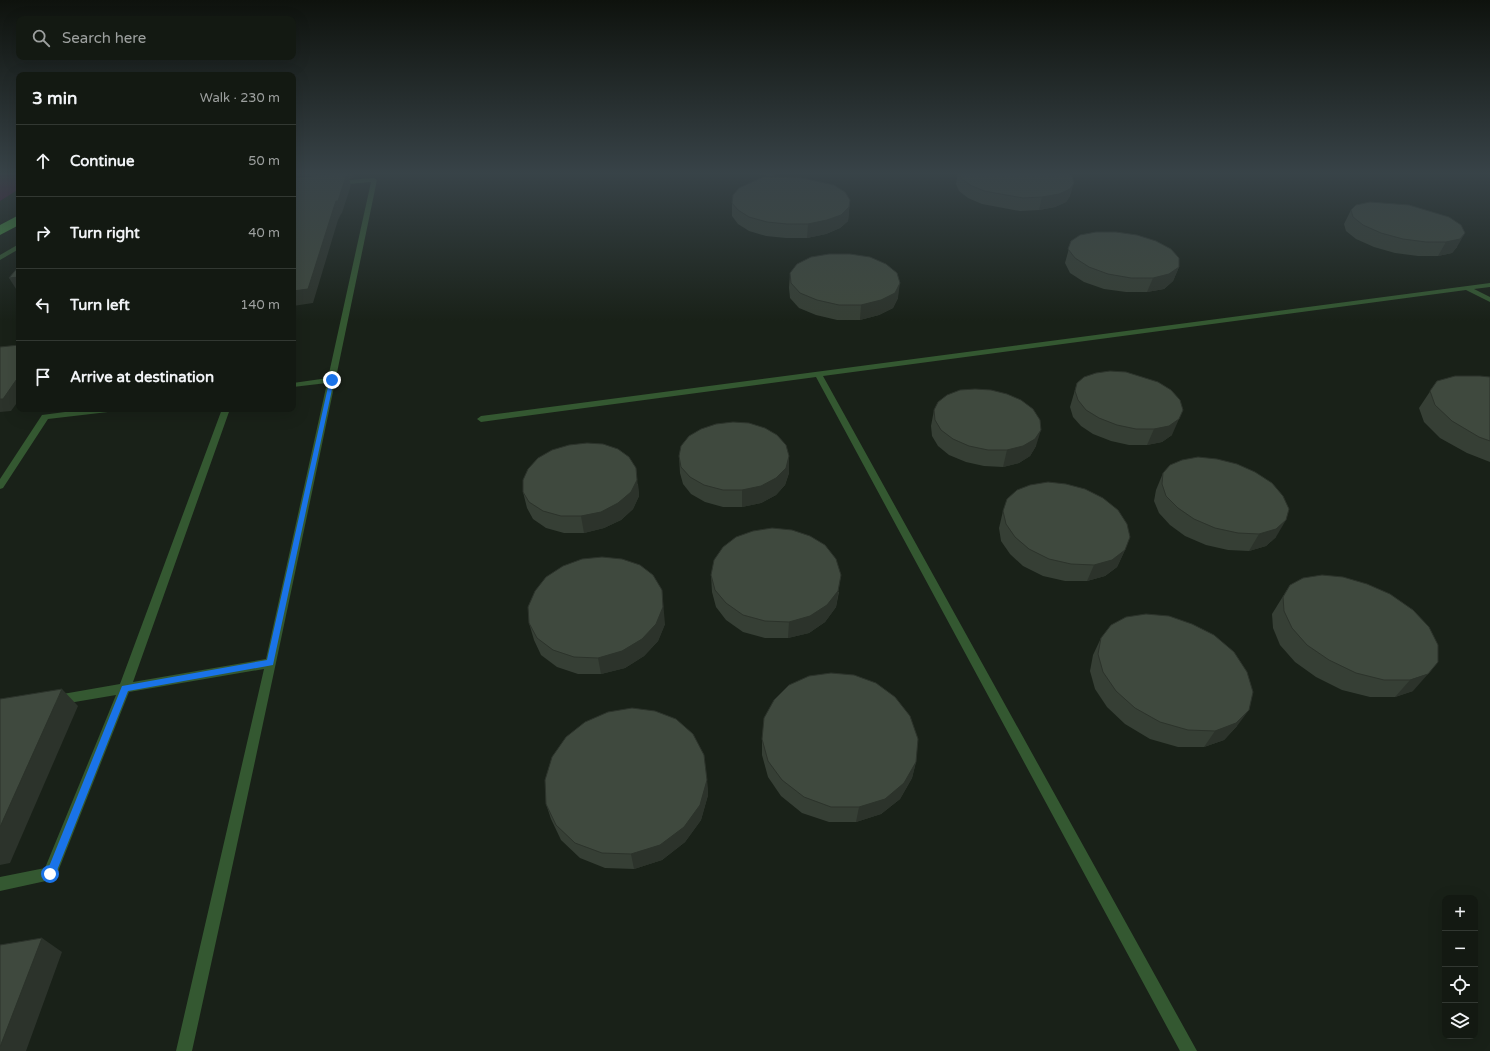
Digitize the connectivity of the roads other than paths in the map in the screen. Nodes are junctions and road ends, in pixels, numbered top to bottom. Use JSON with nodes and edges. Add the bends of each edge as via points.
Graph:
{"nodes":[{"id":1,"x":14,"y":222,"type":"edge"},
{"id":2,"x":365,"y":222,"type":"edge"},
{"id":3,"x":0,"y":231,"type":"edge"},
{"id":4,"x":16,"y":248,"type":"edge"},
{"id":5,"x":0,"y":258,"type":"edge"},
{"id":6,"x":1490,"y":285,"type":"edge"},
{"id":7,"x":1467,"y":288,"type":"junction"},
{"id":8,"x":1490,"y":300,"type":"edge"},
{"id":9,"x":818,"y":374,"type":"junction"},
{"id":10,"x":332,"y":380,"type":"junction"},
{"id":11,"x":296,"y":385,"type":"edge"},
{"id":12,"x":84,"y":412,"type":"edge"},
{"id":13,"x":225,"y":412,"type":"edge"},
{"id":14,"x":481,"y":419,"type":"dead end"},
{"id":15,"x":0,"y":486,"type":"edge"},
{"id":16,"x":271,"y":663,"type":"junction"},
{"id":17,"x":125,"y":688,"type":"junction"},
{"id":18,"x":47,"y":702,"type":"edge"},
{"id":19,"x":0,"y":884,"type":"edge"},
{"id":20,"x":184,"y":1051,"type":"edge"},
{"id":21,"x":1189,"y":1051,"type":"edge"}],
"edges":[{"from":1,"to":3,"type":"main road"},
{"from":2,"to":10,"type":"lane"},
{"from":4,"to":5,"type":"lane"},
{"from":6,"to":7,"type":"lane"},
{"from":7,"to":8,"type":"lane"},
{"from":7,"to":9,"type":"lane"},
{"from":9,"to":14,"type":"lane"},
{"from":9,"to":21,"type":"lane"},
{"from":10,"to":11,"type":"lane"},
{"from":10,"to":16,"type":"lane"},
{"from":12,"to":15,"type":"lane","via":[[45,417]]},
{"from":13,"to":17,"type":"lane"},
{"from":16,"to":17,"type":"lane"},
{"from":16,"to":20,"type":"lane"},
{"from":17,"to":18,"type":"lane"},
{"from":17,"to":19,"type":"lane","via":[[50,874]]}]}
